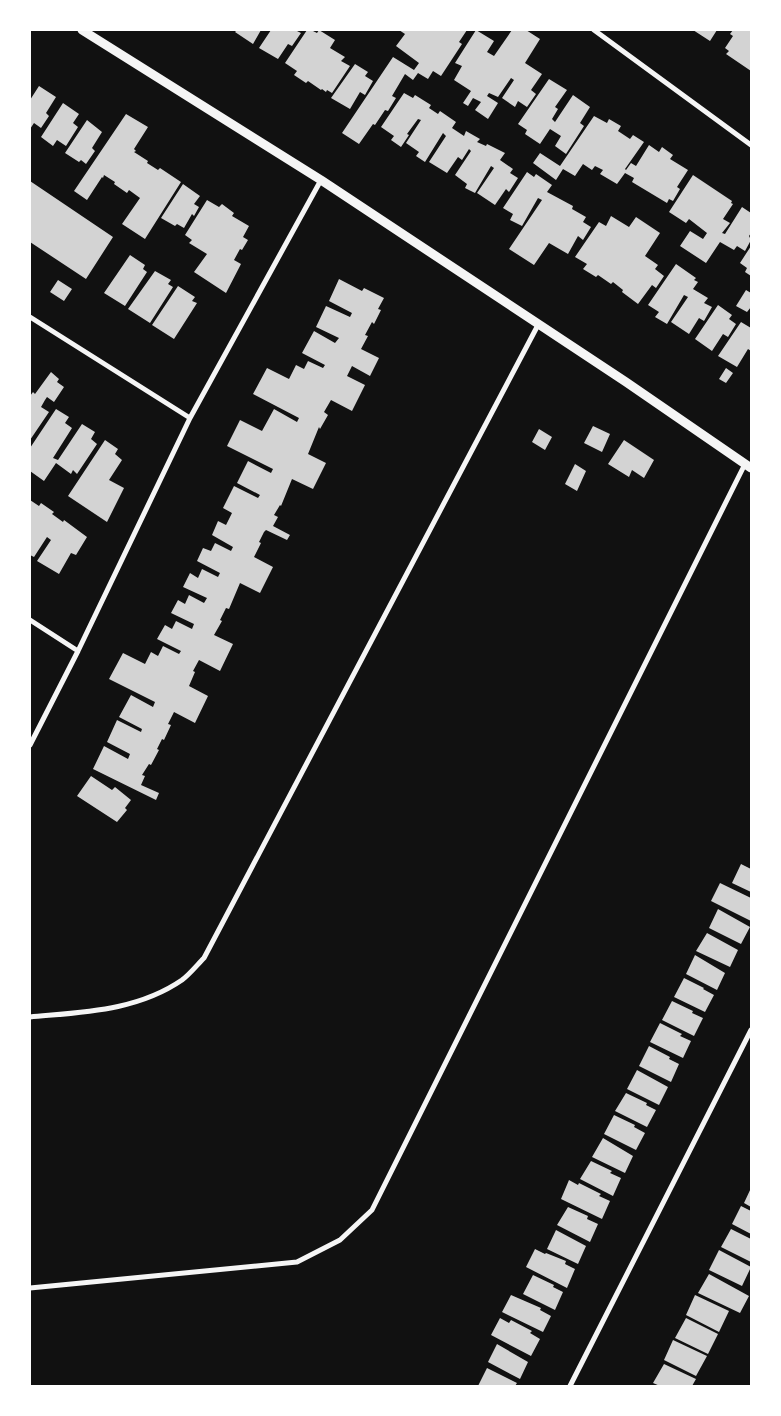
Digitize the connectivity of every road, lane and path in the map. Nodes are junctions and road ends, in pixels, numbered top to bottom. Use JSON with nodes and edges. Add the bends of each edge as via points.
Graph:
{"nodes":[{"id":1,"x":82,"y":30,"type":"edge"},
{"id":2,"x":594,"y":30,"type":"edge"},
{"id":3,"x":751,"y":145,"type":"edge"},
{"id":4,"x":321,"y":180,"type":"junction"},
{"id":5,"x":30,"y":317,"type":"edge"},
{"id":6,"x":538,"y":325,"type":"junction"},
{"id":7,"x":190,"y":418,"type":"junction"},
{"id":8,"x":748,"y":466,"type":"edge"},
{"id":9,"x":30,"y":620,"type":"edge"},
{"id":10,"x":78,"y":651,"type":"junction"},
{"id":11,"x":30,"y":745,"type":"edge"},
{"id":12,"x":30,"y":1017,"type":"edge"},
{"id":13,"x":751,"y":1030,"type":"edge"},
{"id":14,"x":30,"y":1288,"type":"edge"},
{"id":15,"x":570,"y":1386,"type":"edge"}],
"edges":[{"from":1,"to":4,"type":"street"},
{"from":2,"to":3,"type":"street"},
{"from":4,"to":6,"type":"street"},
{"from":4,"to":7,"type":"street"},
{"from":5,"to":7,"type":"street"},
{"from":6,"to":8,"type":"street"},
{"from":6,"to":12,"type":"street","via":[[204,958],[183,979],[152,996],[116,1008]]},
{"from":7,"to":10,"type":"street"},
{"from":8,"to":14,"type":"street","via":[[372,1210],[340,1240],[297,1262]]},
{"from":9,"to":10,"type":"street"},
{"from":10,"to":11,"type":"street"},
{"from":13,"to":15,"type":"street"}]}
